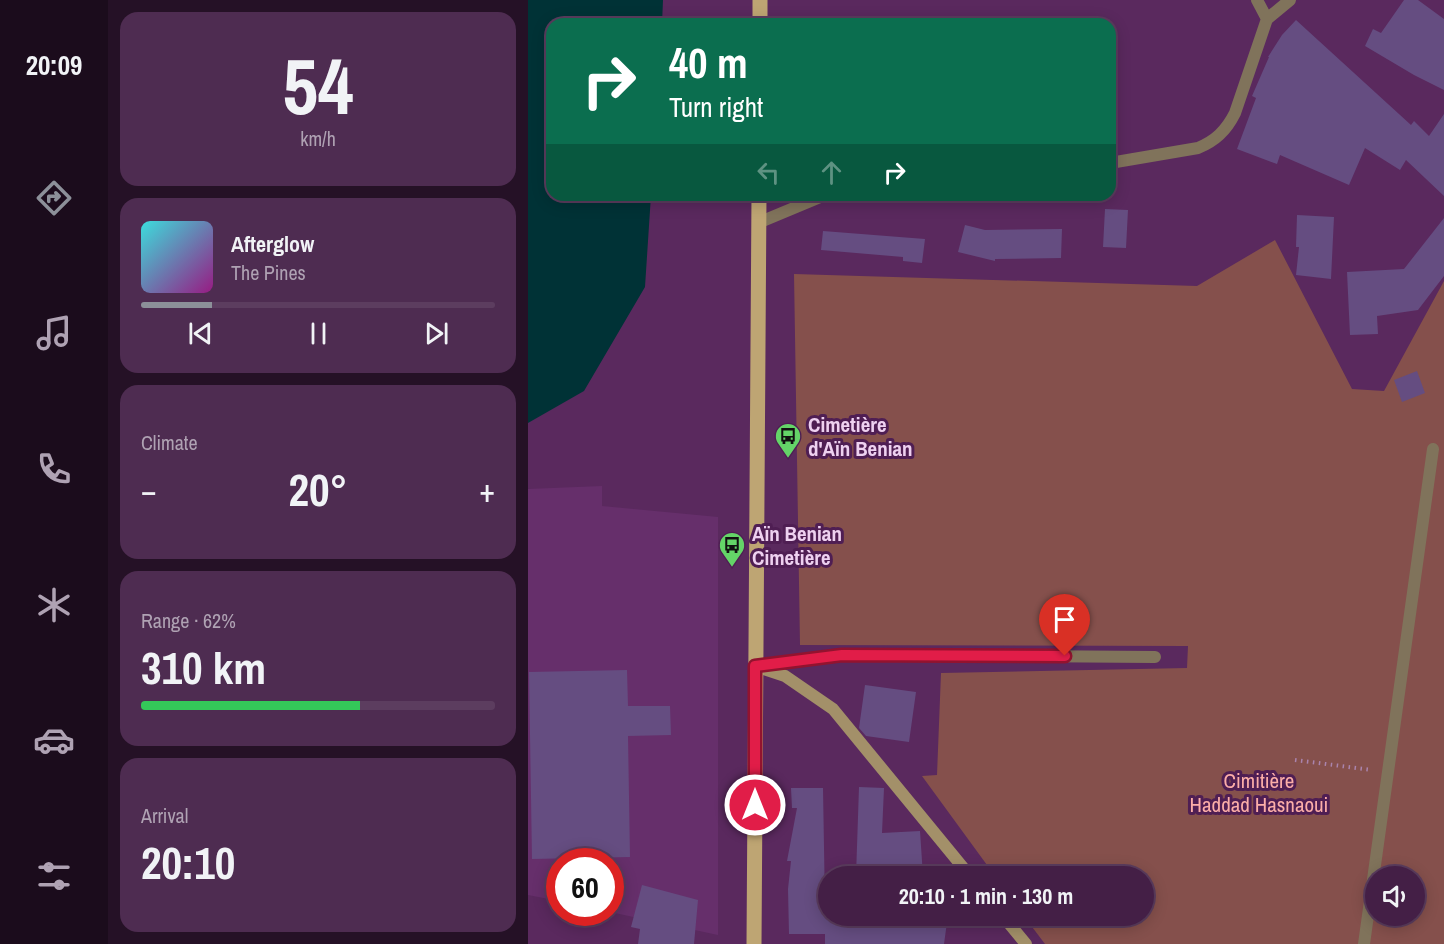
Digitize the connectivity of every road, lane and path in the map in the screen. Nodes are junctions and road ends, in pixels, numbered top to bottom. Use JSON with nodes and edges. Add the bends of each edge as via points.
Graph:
{"nodes":[{"id":1,"x":760,"y":0,"type":"edge"},
{"id":2,"x":1257,"y":0,"type":"edge"},
{"id":3,"x":1290,"y":0,"type":"edge"},
{"id":4,"x":760,"y":18,"type":"edge"},
{"id":5,"x":1267,"y":19,"type":"junction"},
{"id":6,"x":1116,"y":162,"type":"edge"},
{"id":7,"x":759,"y":201,"type":"edge"},
{"id":8,"x":811,"y":201,"type":"edge"},
{"id":9,"x":758,"y":223,"type":"junction"},
{"id":10,"x":1433,"y":449,"type":"dead end"},
{"id":11,"x":1155,"y":657,"type":"dead end"},
{"id":12,"x":755,"y":666,"type":"junction"},
{"id":13,"x":1296,"y":760,"type":"dead end"},
{"id":14,"x":1388,"y":772,"type":"junction"},
{"id":15,"x":962,"y":866,"type":"edge"},
{"id":16,"x":1011,"y":926,"type":"edge"},
{"id":17,"x":754,"y":944,"type":"edge"},
{"id":18,"x":1026,"y":944,"type":"edge"},
{"id":19,"x":1364,"y":944,"type":"edge"}],
"edges":[{"from":1,"to":4,"type":"main road"},
{"from":2,"to":5,"type":"street"},
{"from":3,"to":5,"type":"street"},
{"from":5,"to":6,"type":"street","via":[[1235,113],[1220,135],[1198,148]]},
{"from":7,"to":9,"type":"main road"},
{"from":8,"to":9,"type":"street"},
{"from":9,"to":12,"type":"main road"},
{"from":10,"to":14,"type":"street"},
{"from":11,"to":12,"type":"street","via":[[842,655]]},
{"from":12,"to":15,"type":"street","via":[[785,676],[833,709]]},
{"from":12,"to":17,"type":"main road"},
{"from":13,"to":14,"type":"path"},
{"from":14,"to":19,"type":"street"},
{"from":16,"to":18,"type":"street"}]}
